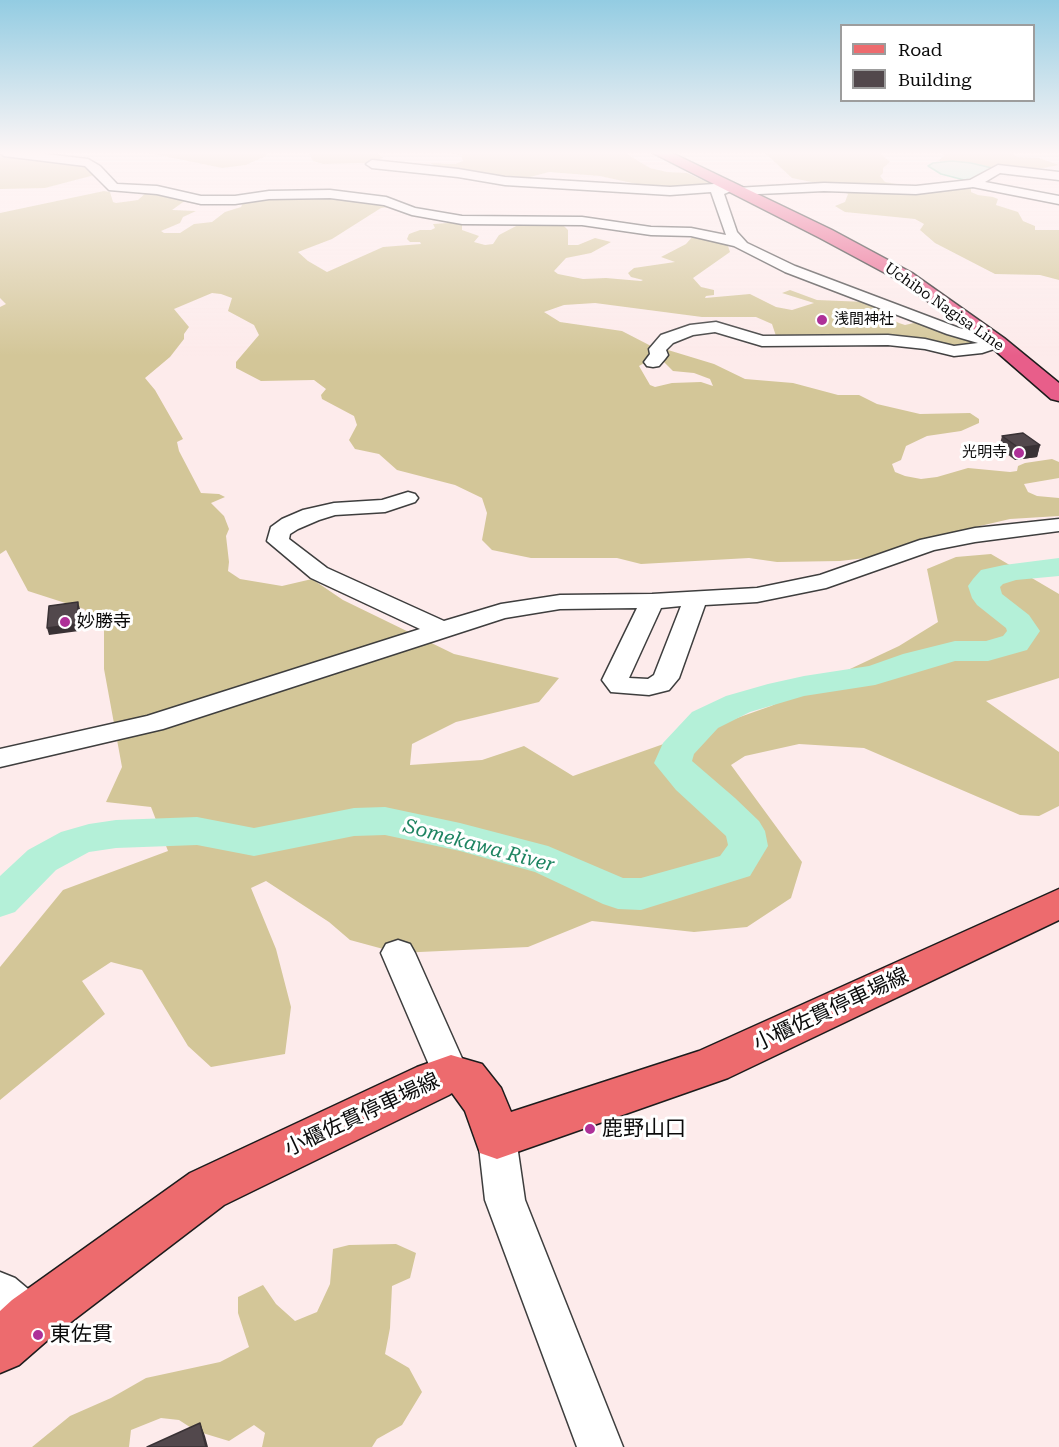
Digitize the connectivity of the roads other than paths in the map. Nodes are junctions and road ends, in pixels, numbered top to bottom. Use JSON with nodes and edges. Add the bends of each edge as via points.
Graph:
{"nodes":[{"id":1,"x":525,"y":221,"type":"edge"},
{"id":2,"x":727,"y":221,"type":"edge"},
{"id":3,"x":795,"y":221,"type":"edge"},
{"id":4,"x":737,"y":242,"type":"junction"},
{"id":5,"x":997,"y":342,"type":"junction"},
{"id":6,"x":653,"y":362,"type":"dead end"},
{"id":7,"x":1059,"y":394,"type":"edge"},
{"id":8,"x":408,"y":498,"type":"dead end"},
{"id":9,"x":1059,"y":525,"type":"edge"},
{"id":10,"x":696,"y":598,"type":"junction"},
{"id":11,"x":652,"y":601,"type":"junction"},
{"id":12,"x":441,"y":629,"type":"junction"},
{"id":13,"x":0,"y":758,"type":"edge"},
{"id":14,"x":1059,"y":903,"type":"edge"},
{"id":15,"x":398,"y":953,"type":"dead end"},
{"id":16,"x":451,"y":1074,"type":"junction"},
{"id":17,"x":497,"y":1138,"type":"junction"},
{"id":18,"x":10,"y":1319,"type":"edge"},
{"id":19,"x":600,"y":1447,"type":"edge"}],
"edges":[{"from":1,"to":4,"type":"street","via":[[582,221],[651,231],[691,232]]},
{"from":2,"to":4,"type":"street"},
{"from":3,"to":5,"type":"highway","name":"Uchibo Nagisa Line","via":[[906,277]]},
{"from":4,"to":5,"type":"street","via":[[798,272],[953,331]]},
{"from":5,"to":6,"type":"street","via":[[954,351],[888,340],[751,340],[724,328],[709,327],[667,339],[657,349]]},
{"from":5,"to":7,"type":"highway","name":"Uchibo Nagisa Line"},
{"from":8,"to":12,"type":"street","via":[[385,506],[311,515],[279,532],[278,542],[319,573]]},
{"from":9,"to":10,"type":"street","via":[[928,545],[826,581],[792,588],[757,595]]},
{"from":10,"to":11,"type":"street"},
{"from":10,"to":11,"type":"street","via":[[666,678],[649,687],[620,686],[615,680]]},
{"from":11,"to":12,"type":"street","via":[[560,602],[501,611]]},
{"from":12,"to":13,"type":"street","via":[[153,723]]},
{"from":14,"to":17,"type":"main road","name":"小櫃佐貫停車場線","via":[[712,1065]]},
{"from":15,"to":16,"type":"street"},
{"from":16,"to":17,"type":"main road","name":"小櫃佐貫停車場線","via":[[466,1078],[485,1102]]},
{"from":16,"to":18,"type":"main road","name":"小櫃佐貫停車場線","via":[[207,1189]]},
{"from":17,"to":19,"type":"street","via":[[505,1200]]}]}
